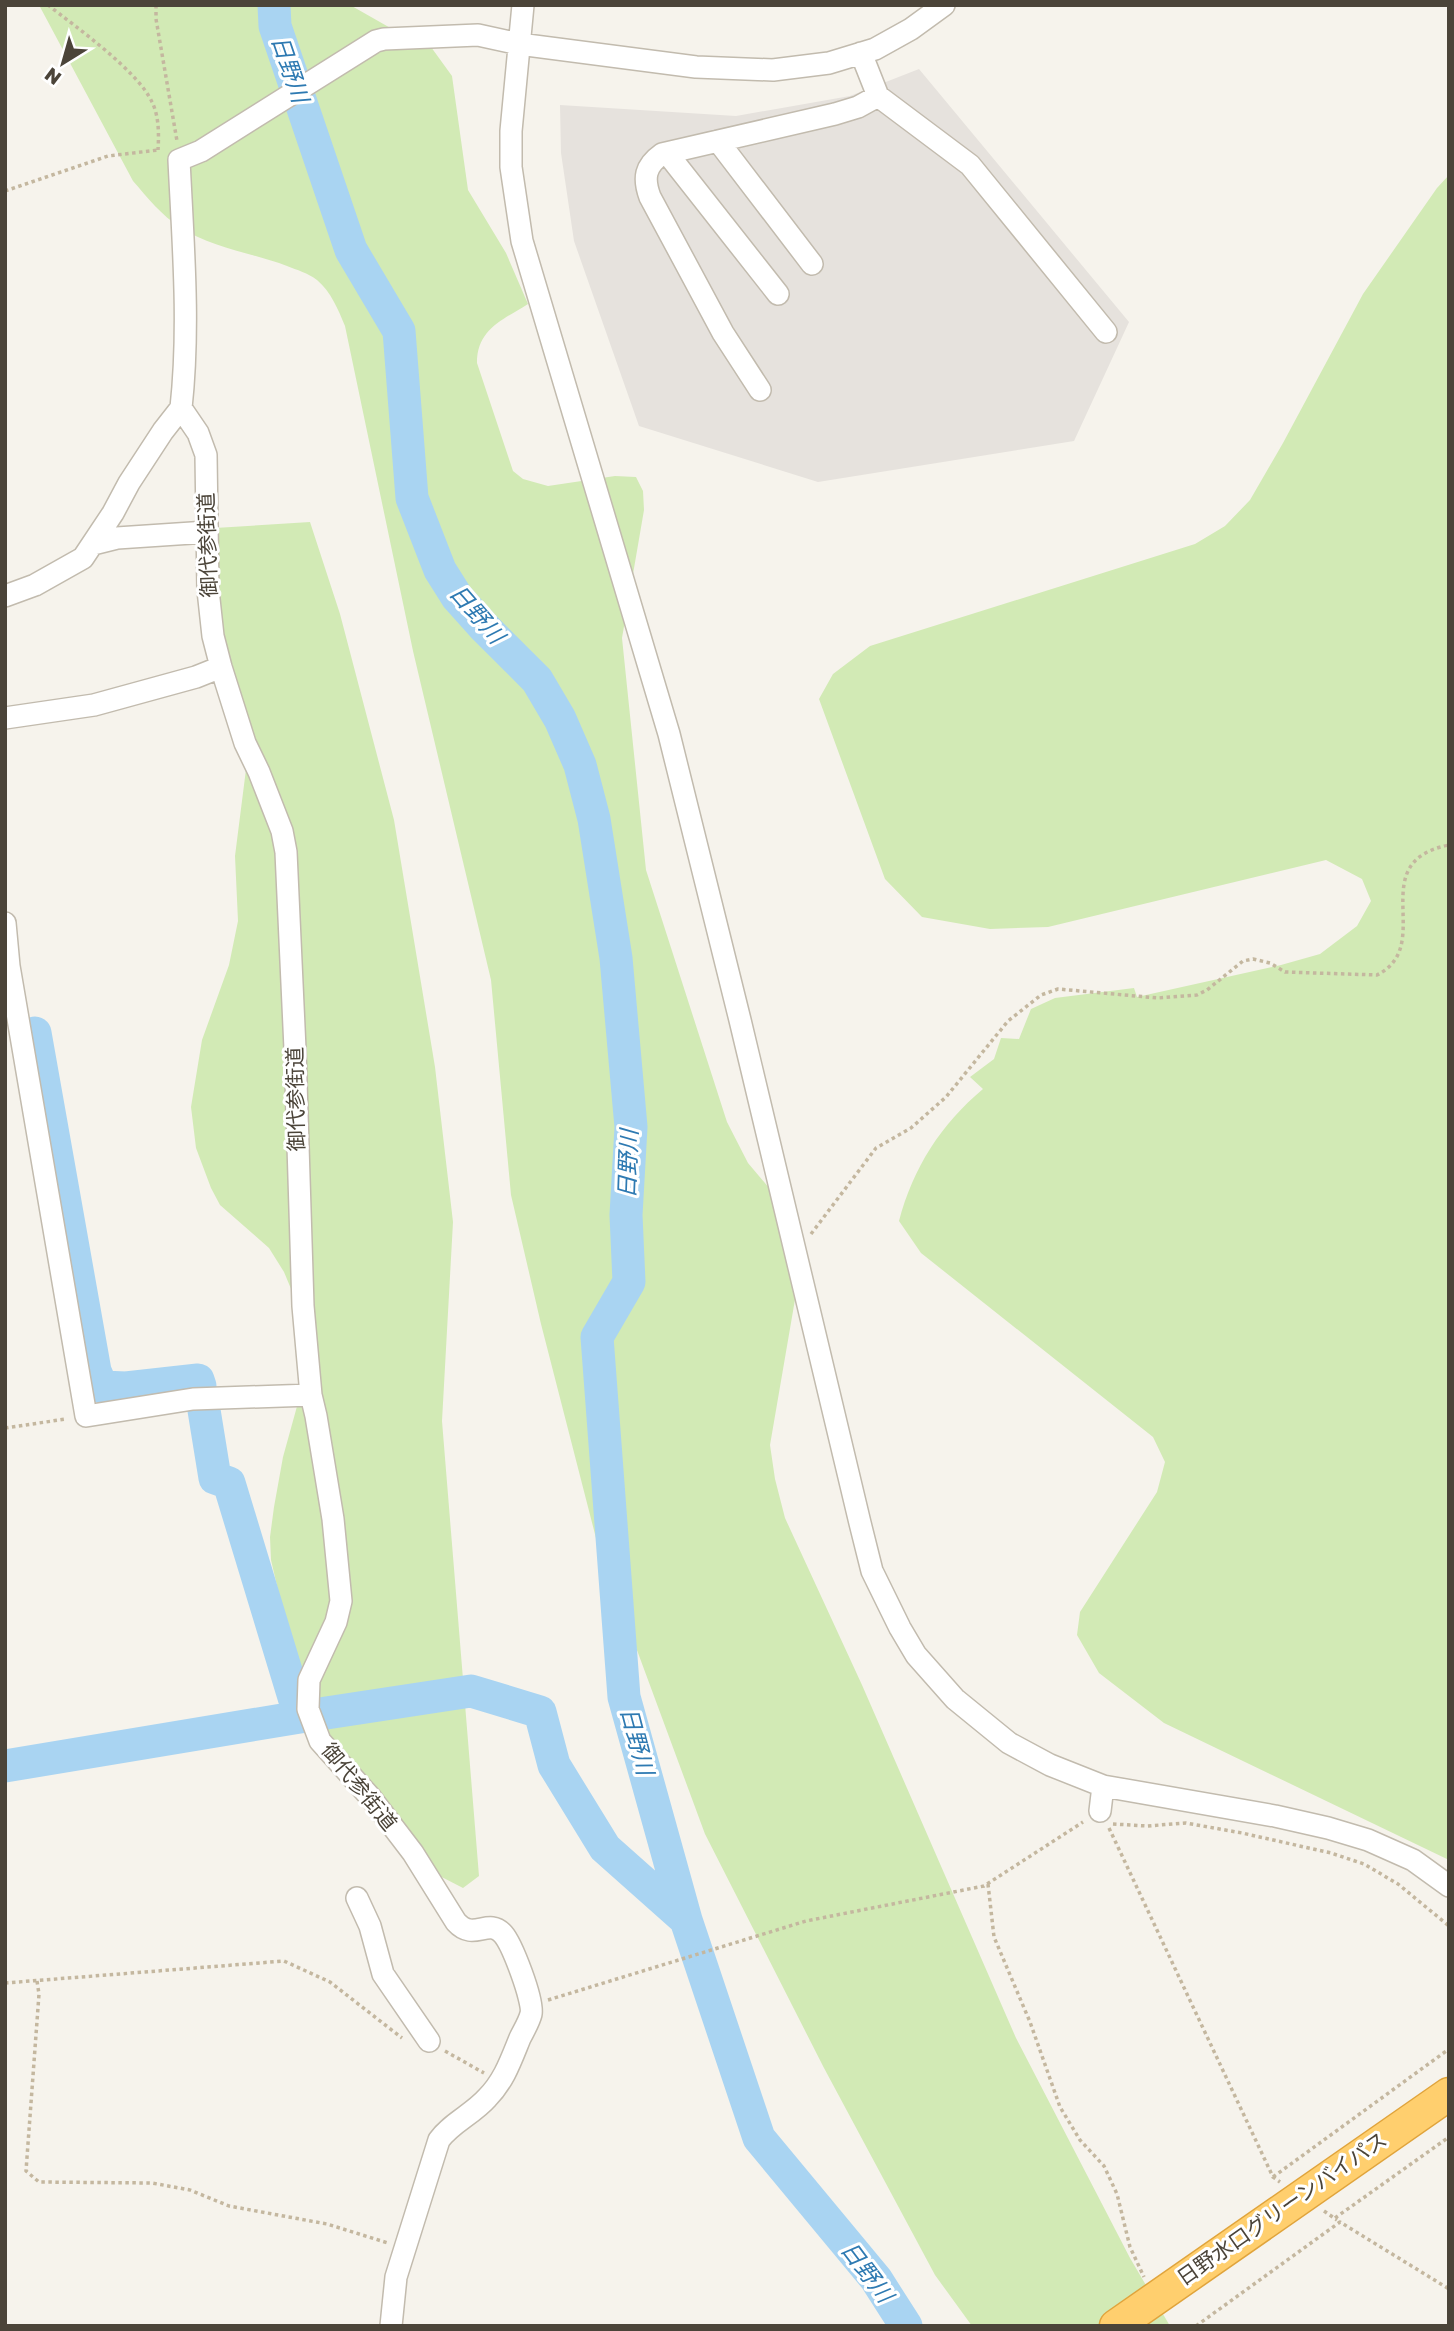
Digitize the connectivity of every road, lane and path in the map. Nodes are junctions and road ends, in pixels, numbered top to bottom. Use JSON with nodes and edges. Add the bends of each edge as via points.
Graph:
{"nodes":[{"id":1,"x":48,"y":5,"type":"edge"},
{"id":2,"x":156,"y":5,"type":"edge"},
{"id":3,"x":523,"y":5,"type":"edge"},
{"id":4,"x":944,"y":5,"type":"edge"},
{"id":5,"x":519,"y":44,"type":"junction"},
{"id":6,"x":861,"y":53,"type":"junction"},
{"id":7,"x":878,"y":96,"type":"junction"},
{"id":8,"x":718,"y":141,"type":"junction"},
{"id":9,"x":158,"y":150,"type":"junction"},
{"id":10,"x":667,"y":153,"type":"junction"},
{"id":11,"x":179,"y":155,"type":"junction"},
{"id":12,"x":5,"y":191,"type":"edge"},
{"id":13,"x":812,"y":264,"type":"dead end"},
{"id":14,"x":778,"y":294,"type":"dead end"},
{"id":15,"x":1106,"y":332,"type":"dead end"},
{"id":16,"x":760,"y":390,"type":"dead end"},
{"id":17,"x":181,"y":408,"type":"junction"},
{"id":18,"x":207,"y":533,"type":"junction"},
{"id":19,"x":93,"y":544,"type":"junction"},
{"id":20,"x":5,"y":596,"type":"edge"},
{"id":21,"x":221,"y":667,"type":"junction"},
{"id":22,"x":5,"y":718,"type":"edge"},
{"id":23,"x":1449,"y":845,"type":"edge"},
{"id":24,"x":5,"y":923,"type":"edge"},
{"id":25,"x":6,"y":929,"type":"edge"},
{"id":26,"x":7,"y":966,"type":"edge"},
{"id":27,"x":12,"y":1021,"type":"edge"},
{"id":28,"x":795,"y":1256,"type":"junction"},
{"id":29,"x":311,"y":1395,"type":"junction"},
{"id":30,"x":86,"y":1416,"type":"junction"},
{"id":31,"x":5,"y":1428,"type":"edge"},
{"id":32,"x":1103,"y":1786,"type":"junction"},
{"id":33,"x":1100,"y":1811,"type":"joint"},
{"id":34,"x":988,"y":1884,"type":"junction"},
{"id":35,"x":1449,"y":1886,"type":"edge"},
{"id":36,"x":357,"y":1898,"type":"dead end"},
{"id":37,"x":1449,"y":1926,"type":"edge"},
{"id":38,"x":37,"y":1981,"type":"junction"},
{"id":39,"x":5,"y":1983,"type":"edge"},
{"id":40,"x":532,"y":2011,"type":"junction"},
{"id":41,"x":429,"y":2041,"type":"junction"},
{"id":42,"x":1449,"y":2049,"type":"edge"},
{"id":43,"x":502,"y":2081,"type":"junction"},
{"id":44,"x":1449,"y":2094,"type":"edge"},
{"id":45,"x":1449,"y":2137,"type":"edge"},
{"id":46,"x":1273,"y":2177,"type":"junction"},
{"id":47,"x":1284,"y":2185,"type":"dead end"},
{"id":48,"x":1324,"y":2211,"type":"dead end"},
{"id":49,"x":1335,"y":2218,"type":"junction"},
{"id":50,"x":1340,"y":2222,"type":"junction"},
{"id":51,"x":405,"y":2247,"type":"junction"},
{"id":52,"x":1146,"y":2280,"type":"dead end"},
{"id":53,"x":1449,"y":2289,"type":"edge"},
{"id":54,"x":391,"y":2326,"type":"edge"},
{"id":55,"x":1116,"y":2326,"type":"edge"},
{"id":56,"x":1196,"y":2326,"type":"edge"}],
"edges":[{"from":1,"to":9,"type":"path","via":[[147,93],[158,126]]},
{"from":2,"to":11,"type":"path"},
{"from":3,"to":5,"type":"street"},
{"from":4,"to":6,"type":"street","via":[[899,36]]},
{"from":5,"to":6,"type":"street","via":[[696,67],[773,70],[829,63]]},
{"from":5,"to":11,"type":"street","via":[[478,35],[376,41],[201,151]]},
{"from":5,"to":28,"type":"street","via":[[511,167],[522,241],[669,734]]},
{"from":6,"to":7,"type":"street"},
{"from":7,"to":8,"type":"street","via":[[858,107]]},
{"from":7,"to":15,"type":"street","via":[[970,165]]},
{"from":8,"to":10,"type":"street"},
{"from":8,"to":13,"type":"street"},
{"from":9,"to":11,"type":"path"},
{"from":9,"to":12,"type":"path","via":[[108,156]]},
{"from":10,"to":14,"type":"street"},
{"from":10,"to":16,"type":"street","via":[[647,169],[650,197],[723,333]]},
{"from":11,"to":17,"type":"street","via":[[186,368]]},
{"from":17,"to":18,"type":"street","name":"御代参街道","via":[[206,455]]},
{"from":17,"to":19,"type":"street"},
{"from":18,"to":19,"type":"street","via":[[117,538]]},
{"from":18,"to":21,"type":"street","name":"御代参街道","via":[[208,590]]},
{"from":19,"to":20,"type":"street","via":[[83,558]]},
{"from":21,"to":22,"type":"street","via":[[93,705]]},
{"from":21,"to":29,"type":"street","name":"御代参街道","via":[[286,852],[303,1306]]},
{"from":23,"to":28,"type":"path","via":[[1433,848],[1407,870],[1402,946],[1387,970],[1377,975],[1285,972],[1252,959],[1197,995],[1158,998],[1058,989],[1041,995],[1008,1021],[946,1097],[911,1128],[876,1148]]},
{"from":24,"to":25,"type":"street"},
{"from":25,"to":26,"type":"street"},
{"from":26,"to":27,"type":"street"},
{"from":27,"to":30,"type":"street"},
{"from":28,"to":32,"type":"street","via":[[872,1571],[900,1629],[916,1656],[955,1699],[1009,1743]]},
{"from":29,"to":30,"type":"street","via":[[193,1399]]},
{"from":29,"to":40,"type":"street","name":"御代参街道","via":[[333,1519],[341,1601],[309,1680],[311,1717],[320,1741],[413,1853],[456,1922],[473,1932],[496,1928],[505,1936]]},
{"from":30,"to":31,"type":"path"},
{"from":32,"to":33,"type":"street"},
{"from":32,"to":35,"type":"street","via":[[1328,1828],[1413,1860]]},
{"from":33,"to":34,"type":"path"},
{"from":34,"to":40,"type":"path","via":[[806,1921],[575,1991],[545,2001]]},
{"from":34,"to":52,"type":"path","via":[[994,1937],[1060,2107],[1080,2140],[1104,2166],[1117,2194],[1130,2247]]},
{"from":36,"to":41,"type":"street","via":[[383,1974]]},
{"from":37,"to":46,"type":"path","via":[[1398,1884],[1364,1864],[1331,1853],[1186,1823],[1107,1824]]},
{"from":38,"to":39,"type":"path"},
{"from":38,"to":41,"type":"path","via":[[284,1961],[330,1982],[399,2037]]},
{"from":38,"to":51,"type":"path","via":[[26,2171],[39,2182],[152,2183]]},
{"from":40,"to":43,"type":"street"},
{"from":41,"to":43,"type":"path"},
{"from":42,"to":46,"type":"path"},
{"from":43,"to":51,"type":"street","via":[[439,2140]]},
{"from":44,"to":55,"type":"highway","name":"日野水口グリーンバイパス"},
{"from":45,"to":49,"type":"path"},
{"from":46,"to":47,"type":"path"},
{"from":48,"to":49,"type":"path"},
{"from":49,"to":50,"type":"path"},
{"from":50,"to":53,"type":"path"},
{"from":50,"to":56,"type":"path"},
{"from":51,"to":54,"type":"street","via":[[396,2277]]}]}
